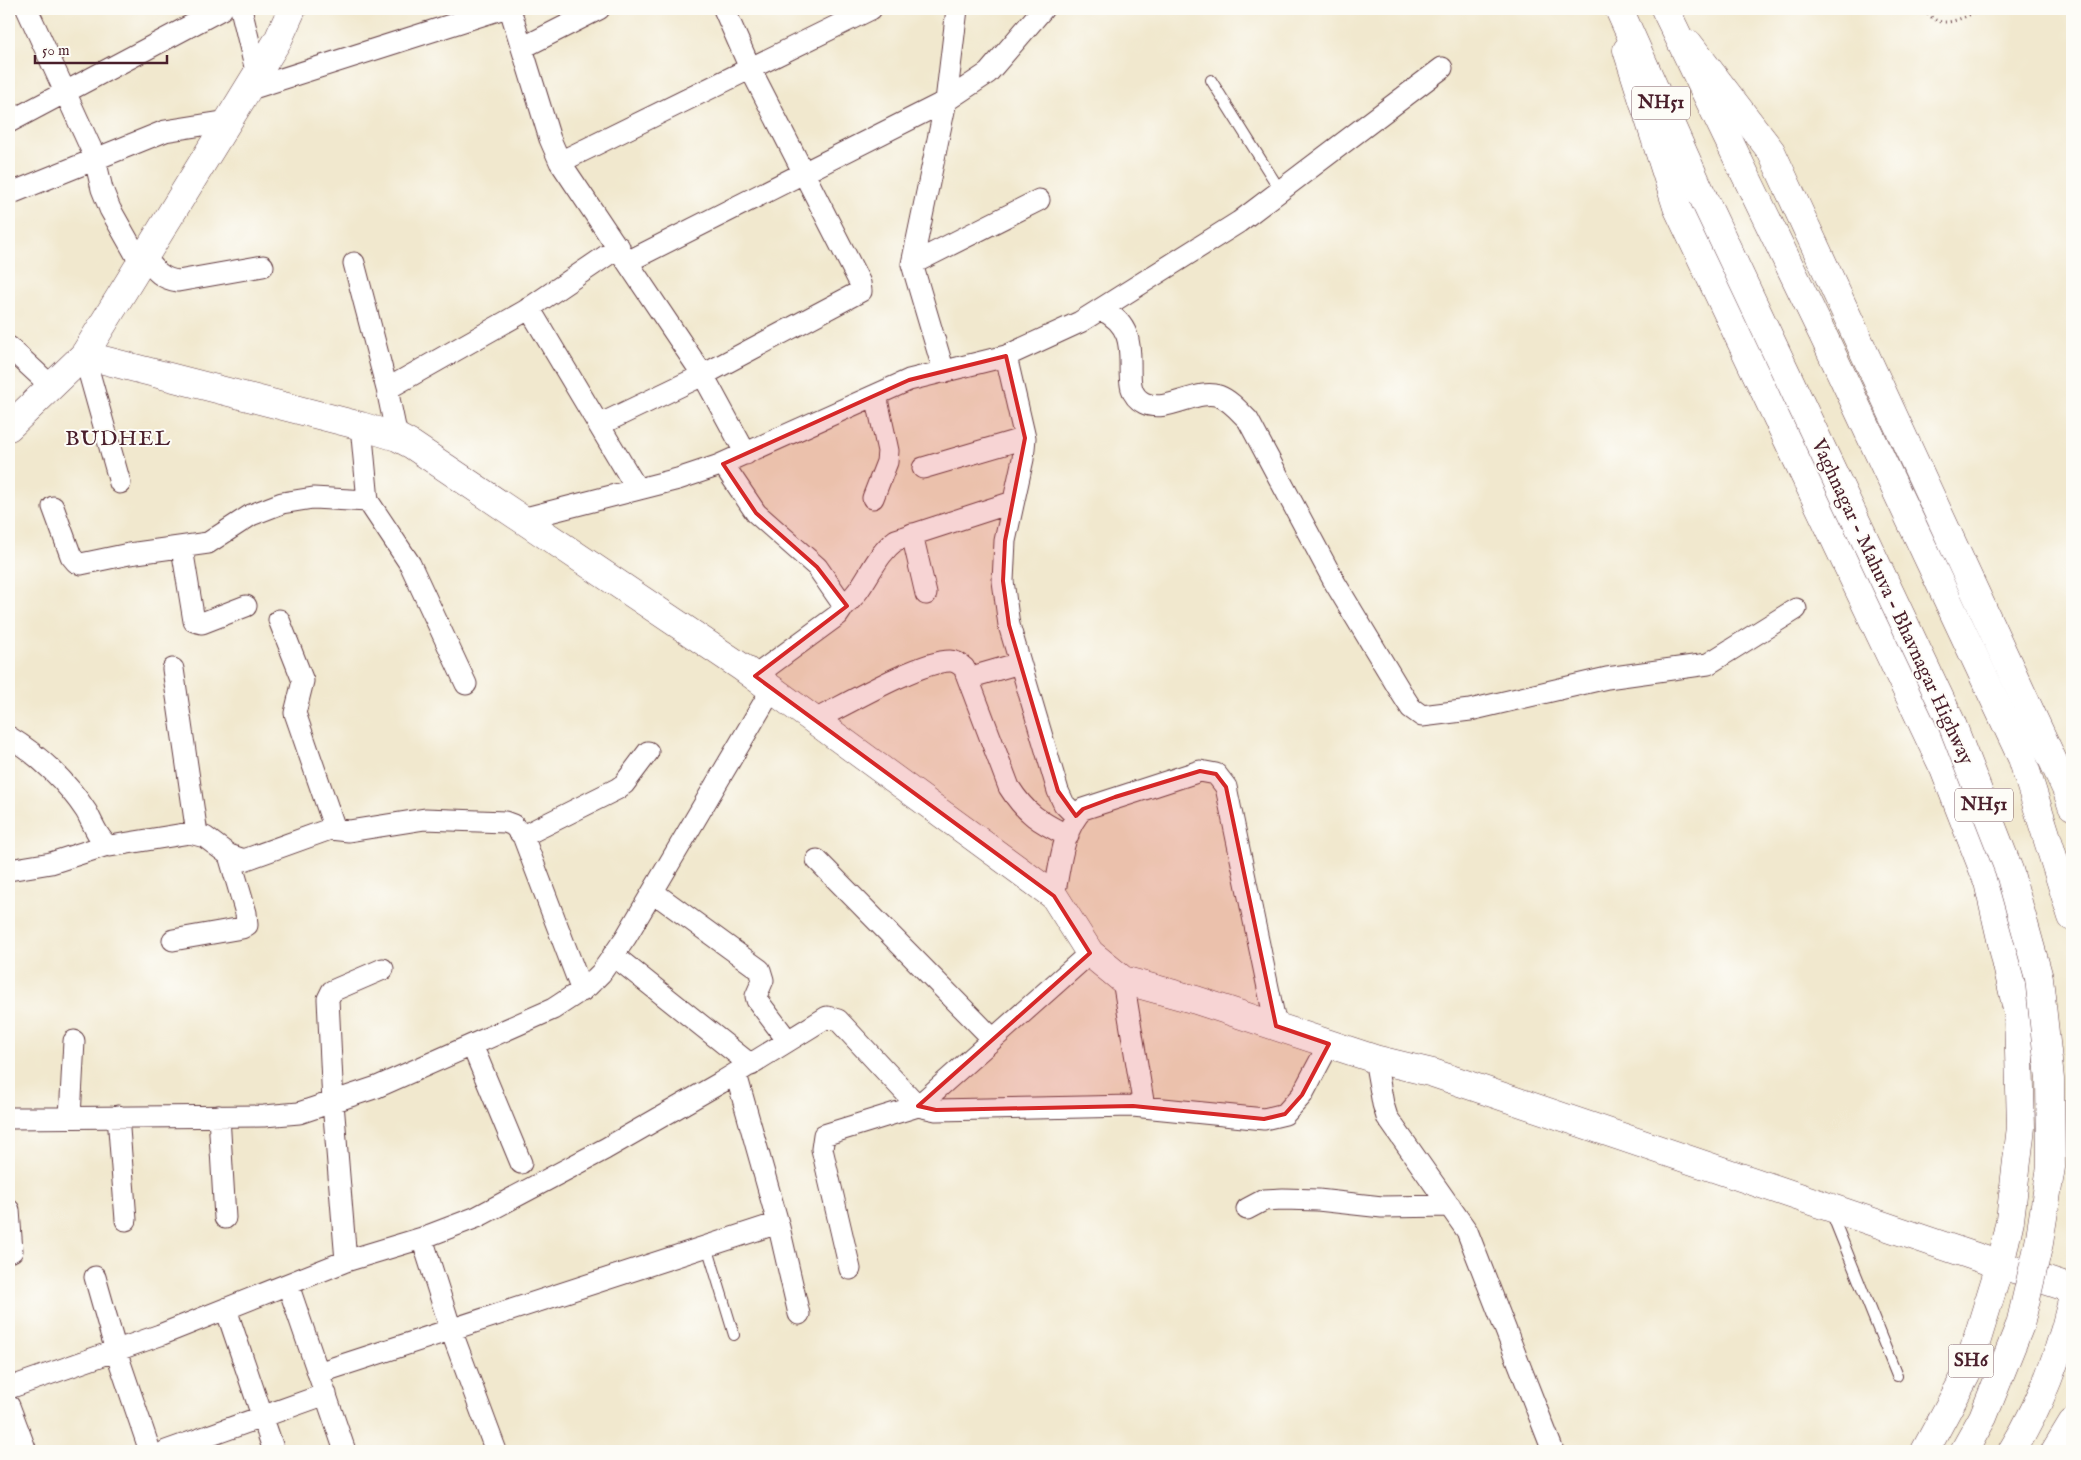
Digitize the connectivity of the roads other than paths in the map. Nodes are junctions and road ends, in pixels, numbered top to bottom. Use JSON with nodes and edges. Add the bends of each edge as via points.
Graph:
{"nodes":[{"id":1,"x":27,"y":9,"type":"edge"},
{"id":2,"x":222,"y":9,"type":"edge"},
{"id":3,"x":241,"y":9,"type":"edge"},
{"id":4,"x":292,"y":9,"type":"edge"},
{"id":5,"x":501,"y":9,"type":"edge"},
{"id":6,"x":510,"y":9,"type":"edge"},
{"id":7,"x":599,"y":9,"type":"edge"},
{"id":8,"x":724,"y":9,"type":"edge"},
{"id":9,"x":871,"y":9,"type":"edge"},
{"id":10,"x":957,"y":9,"type":"edge"},
{"id":11,"x":1043,"y":9,"type":"edge"},
{"id":12,"x":1613,"y":9,"type":"edge"},
{"id":13,"x":1619,"y":9,"type":"edge"},
{"id":14,"x":1669,"y":15,"type":"edge"},
{"id":15,"x":522,"y":48,"type":"junction"},
{"id":16,"x":750,"y":68,"type":"junction"},
{"id":17,"x":1442,"y":68,"type":"dead end"},
{"id":18,"x":1211,"y":80,"type":"dead end"},
{"id":19,"x":252,"y":83,"type":"junction"},
{"id":20,"x":64,"y":92,"type":"junction"},
{"id":21,"x":946,"y":101,"type":"junction"},
{"id":22,"x":9,"y":122,"type":"edge"},
{"id":23,"x":228,"y":122,"type":"junction"},
{"id":24,"x":96,"y":160,"type":"junction"},
{"id":25,"x":560,"y":162,"type":"junction"},
{"id":26,"x":803,"y":173,"type":"junction"},
{"id":27,"x":1280,"y":190,"type":"junction"},
{"id":28,"x":9,"y":194,"type":"edge"},
{"id":29,"x":1039,"y":200,"type":"dead end"},
{"id":30,"x":624,"y":254,"type":"junction"},
{"id":31,"x":143,"y":260,"type":"junction"},
{"id":32,"x":354,"y":263,"type":"dead end"},
{"id":33,"x":912,"y":264,"type":"junction"},
{"id":34,"x":262,"y":266,"type":"dead end"},
{"id":35,"x":529,"y":308,"type":"junction"},
{"id":36,"x":1102,"y":310,"type":"junction"},
{"id":37,"x":9,"y":347,"type":"edge"},
{"id":38,"x":84,"y":355,"type":"junction"},
{"id":39,"x":1006,"y":356,"type":"junction"},
{"id":40,"x":944,"y":372,"type":"junction"},
{"id":41,"x":704,"y":375,"type":"junction"},
{"id":42,"x":52,"y":386,"type":"junction"},
{"id":43,"x":388,"y":389,"type":"junction"},
{"id":44,"x":876,"y":395,"type":"junction"},
{"id":45,"x":599,"y":425,"type":"junction"},
{"id":46,"x":361,"y":426,"type":"junction"},
{"id":47,"x":9,"y":427,"type":"edge"},
{"id":48,"x":397,"y":437,"type":"junction"},
{"id":49,"x":1025,"y":438,"type":"junction"},
{"id":50,"x":746,"y":454,"type":"junction"},
{"id":51,"x":723,"y":464,"type":"junction"},
{"id":52,"x":923,"y":468,"type":"dead end"},
{"id":53,"x":120,"y":483,"type":"dead end"},
{"id":54,"x":637,"y":490,"type":"junction"},
{"id":55,"x":873,"y":498,"type":"dead end"},
{"id":56,"x":368,"y":501,"type":"junction"},
{"id":57,"x":1013,"y":502,"type":"junction"},
{"id":58,"x":53,"y":507,"type":"dead end"},
{"id":59,"x":522,"y":519,"type":"junction"},
{"id":60,"x":912,"y":534,"type":"junction"},
{"id":61,"x":182,"y":548,"type":"junction"},
{"id":62,"x":926,"y":594,"type":"dead end"},
{"id":63,"x":246,"y":606,"type":"dead end"},
{"id":64,"x":844,"y":606,"type":"junction"},
{"id":65,"x":1796,"y":609,"type":"dead end"},
{"id":66,"x":279,"y":620,"type":"dead end"},
{"id":67,"x":1020,"y":663,"type":"junction"},
{"id":68,"x":173,"y":669,"type":"dead end"},
{"id":69,"x":968,"y":678,"type":"junction"},
{"id":70,"x":764,"y":683,"type":"junction"},
{"id":71,"x":466,"y":684,"type":"dead end"},
{"id":72,"x":815,"y":720,"type":"junction"},
{"id":73,"x":9,"y":737,"type":"edge"},
{"id":74,"x":648,"y":752,"type":"dead end"},
{"id":75,"x":2072,"y":806,"type":"edge"},
{"id":76,"x":1076,"y":816,"type":"junction"},
{"id":77,"x":334,"y":829,"type":"junction"},
{"id":78,"x":197,"y":834,"type":"junction"},
{"id":79,"x":523,"y":836,"type":"junction"},
{"id":80,"x":1068,"y":836,"type":"junction"},
{"id":81,"x":106,"y":845,"type":"junction"},
{"id":82,"x":229,"y":856,"type":"junction"},
{"id":83,"x":818,"y":860,"type":"dead end"},
{"id":84,"x":9,"y":870,"type":"edge"},
{"id":85,"x":653,"y":892,"type":"junction"},
{"id":86,"x":1054,"y":896,"type":"junction"},
{"id":87,"x":2072,"y":917,"type":"edge"},
{"id":88,"x":173,"y":940,"type":"dead end"},
{"id":89,"x":1090,"y":953,"type":"junction"},
{"id":90,"x":613,"y":955,"type":"junction"},
{"id":91,"x":383,"y":968,"type":"dead end"},
{"id":92,"x":1123,"y":980,"type":"junction"},
{"id":93,"x":582,"y":991,"type":"junction"},
{"id":94,"x":1276,"y":1026,"type":"junction"},
{"id":95,"x":993,"y":1039,"type":"junction"},
{"id":96,"x":74,"y":1041,"type":"dead end"},
{"id":97,"x":788,"y":1041,"type":"junction"},
{"id":98,"x":1329,"y":1044,"type":"junction"},
{"id":99,"x":472,"y":1045,"type":"junction"},
{"id":100,"x":1375,"y":1059,"type":"junction"},
{"id":101,"x":742,"y":1064,"type":"junction"},
{"id":102,"x":332,"y":1103,"type":"junction"},
{"id":103,"x":918,"y":1106,"type":"junction"},
{"id":104,"x":1144,"y":1107,"type":"junction"},
{"id":105,"x":118,"y":1116,"type":"junction"},
{"id":106,"x":219,"y":1116,"type":"junction"},
{"id":107,"x":70,"y":1117,"type":"junction"},
{"id":108,"x":9,"y":1118,"type":"edge"},
{"id":109,"x":520,"y":1163,"type":"dead end"},
{"id":110,"x":1450,"y":1206,"type":"junction"},
{"id":111,"x":1246,"y":1209,"type":"dead end"},
{"id":112,"x":1829,"y":1209,"type":"junction"},
{"id":113,"x":9,"y":1210,"type":"edge"},
{"id":114,"x":226,"y":1218,"type":"dead end"},
{"id":115,"x":126,"y":1220,"type":"dead end"},
{"id":116,"x":778,"y":1223,"type":"junction"},
{"id":117,"x":422,"y":1238,"type":"junction"},
{"id":118,"x":707,"y":1246,"type":"junction"},
{"id":119,"x":12,"y":1251,"type":"dead end"},
{"id":120,"x":346,"y":1254,"type":"junction"},
{"id":121,"x":2000,"y":1265,"type":"junction"},
{"id":122,"x":850,"y":1269,"type":"dead end"},
{"id":123,"x":95,"y":1277,"type":"dead end"},
{"id":124,"x":288,"y":1284,"type":"junction"},
{"id":125,"x":2072,"y":1289,"type":"edge"},
{"id":126,"x":2072,"y":1301,"type":"edge"},
{"id":127,"x":226,"y":1309,"type":"junction"},
{"id":128,"x":799,"y":1314,"type":"dead end"},
{"id":129,"x":451,"y":1330,"type":"junction"},
{"id":130,"x":734,"y":1335,"type":"dead end"},
{"id":131,"x":116,"y":1351,"type":"junction"},
{"id":132,"x":318,"y":1373,"type":"junction"},
{"id":133,"x":1897,"y":1376,"type":"dead end"},
{"id":134,"x":9,"y":1388,"type":"edge"},
{"id":135,"x":326,"y":1394,"type":"junction"},
{"id":136,"x":9,"y":1406,"type":"edge"},
{"id":137,"x":262,"y":1417,"type":"junction"},
{"id":138,"x":2072,"y":1423,"type":"edge"},
{"id":139,"x":26,"y":1451,"type":"edge"},
{"id":140,"x":150,"y":1451,"type":"edge"},
{"id":141,"x":166,"y":1451,"type":"edge"},
{"id":142,"x":274,"y":1451,"type":"edge"},
{"id":143,"x":345,"y":1451,"type":"edge"},
{"id":144,"x":496,"y":1451,"type":"edge"},
{"id":145,"x":1553,"y":1451,"type":"edge"},
{"id":146,"x":1925,"y":1451,"type":"edge"},
{"id":147,"x":1964,"y":1451,"type":"edge"},
{"id":148,"x":2012,"y":1451,"type":"edge"},
{"id":149,"x":2055,"y":1451,"type":"edge"}],
"edges":[{"from":1,"to":20,"type":"street"},
{"from":2,"to":20,"type":"street"},
{"from":3,"to":19,"type":"street"},
{"from":4,"to":19,"type":"main road"},
{"from":5,"to":19,"type":"street"},
{"from":6,"to":15,"type":"street"},
{"from":7,"to":15,"type":"street"},
{"from":8,"to":16,"type":"street"},
{"from":9,"to":16,"type":"street"},
{"from":10,"to":21,"type":"street"},
{"from":11,"to":21,"type":"street","via":[[988,74]]},
{"from":12,"to":121,"type":"main road","via":[[1677,207],[1944,769],[1988,882],[2018,1014],[2021,1127],[2010,1220]]},
{"from":13,"to":147,"type":"main road","name":"Vaghnagar - Mahuva - Bhavnagar Highway","number":"NH51","bridge":true,"via":[[1702,197],[1952,724],[2009,870],[2039,978],[2050,1079],[2051,1167],[2039,1243],[2020,1326],[1983,1417]]},
{"from":14,"to":75,"type":"main road","via":[[1771,151]]},
{"from":14,"to":87,"type":"main road","number":"NH51","via":[[2022,758]]},
{"from":15,"to":25,"type":"street"},
{"from":16,"to":25,"type":"street"},
{"from":16,"to":26,"type":"street"},
{"from":17,"to":27,"type":"street"},
{"from":18,"to":27,"type":"lane"},
{"from":19,"to":23,"type":"main road"},
{"from":20,"to":22,"type":"street"},
{"from":20,"to":24,"type":"street"},
{"from":21,"to":26,"type":"street"},
{"from":21,"to":33,"type":"street"},
{"from":23,"to":24,"type":"street","via":[[165,131]]},
{"from":23,"to":31,"type":"main road"},
{"from":24,"to":28,"type":"street"},
{"from":24,"to":31,"type":"street","via":[[108,203]]},
{"from":25,"to":30,"type":"street"},
{"from":26,"to":30,"type":"street"},
{"from":26,"to":41,"type":"street","via":[[860,283],[861,291]]},
{"from":27,"to":36,"type":"street","via":[[1238,222]]},
{"from":29,"to":33,"type":"street"},
{"from":30,"to":35,"type":"street"},
{"from":30,"to":41,"type":"street"},
{"from":31,"to":34,"type":"street","via":[[167,280],[178,281]]},
{"from":31,"to":38,"type":"main road"},
{"from":32,"to":43,"type":"street"},
{"from":33,"to":40,"type":"street"},
{"from":35,"to":43,"type":"street"},
{"from":35,"to":45,"type":"street"},
{"from":36,"to":39,"type":"street"},
{"from":36,"to":65,"type":"street","via":[[1115,316],[1124,326],[1129,342],[1131,384],[1135,396],[1144,403],[1158,406],[1218,396],[1235,406],[1248,420],[1346,603],[1406,701],[1422,716],[1470,710],[1607,678],[1708,664]]},
{"from":37,"to":42,"type":"street"},
{"from":38,"to":42,"type":"main road"},
{"from":38,"to":46,"type":"main road"},
{"from":38,"to":53,"type":"street"},
{"from":39,"to":40,"type":"street"},
{"from":39,"to":49,"type":"street"},
{"from":40,"to":44,"type":"street","via":[[922,376]]},
{"from":41,"to":45,"type":"street"},
{"from":41,"to":50,"type":"street"},
{"from":42,"to":47,"type":"main road"},
{"from":43,"to":48,"type":"street"},
{"from":44,"to":50,"type":"street"},
{"from":44,"to":55,"type":"street","via":[[888,451]]},
{"from":45,"to":54,"type":"street"},
{"from":46,"to":48,"type":"main road"},
{"from":46,"to":56,"type":"street"},
{"from":48,"to":59,"type":"main road"},
{"from":49,"to":52,"type":"street"},
{"from":49,"to":57,"type":"street"},
{"from":50,"to":51,"type":"street"},
{"from":51,"to":54,"type":"street"},
{"from":51,"to":64,"type":"street","via":[[756,513],[817,567]]},
{"from":54,"to":59,"type":"street"},
{"from":56,"to":61,"type":"street","via":[[313,498],[282,503],[251,515],[208,543]]},
{"from":56,"to":71,"type":"street","via":[[410,564]]},
{"from":57,"to":60,"type":"street"},
{"from":57,"to":67,"type":"street","via":[[1004,541],[1003,581],[1009,625]]},
{"from":58,"to":61,"type":"street","via":[[71,556],[81,564]]},
{"from":59,"to":70,"type":"main road"},
{"from":60,"to":62,"type":"street"},
{"from":60,"to":64,"type":"street","via":[[885,548],[862,587]]},
{"from":61,"to":63,"type":"street","via":[[194,621],[202,622]]},
{"from":64,"to":70,"type":"street"},
{"from":66,"to":77,"type":"street","via":[[303,682],[295,713]]},
{"from":67,"to":69,"type":"street"},
{"from":67,"to":76,"type":"street","via":[[1058,791],[1064,804]]},
{"from":68,"to":78,"type":"street"},
{"from":69,"to":72,"type":"street","via":[[959,664],[941,662],[914,671]]},
{"from":69,"to":80,"type":"street","via":[[1009,787],[1020,804],[1042,823]]},
{"from":70,"to":72,"type":"main road"},
{"from":70,"to":85,"type":"street"},
{"from":72,"to":86,"type":"main road"},
{"from":73,"to":81,"type":"street","via":[[52,769],[85,810]]},
{"from":74,"to":79,"type":"street","via":[[617,789]]},
{"from":76,"to":80,"type":"street"},
{"from":76,"to":94,"type":"street","via":[[1083,809],[1115,797],[1200,771],[1216,774],[1226,787]]},
{"from":77,"to":79,"type":"street","via":[[349,831],[425,819],[496,821],[513,825]]},
{"from":77,"to":82,"type":"street","via":[[252,858],[237,860]]},
{"from":78,"to":81,"type":"street"},
{"from":78,"to":82,"type":"street"},
{"from":79,"to":93,"type":"street"},
{"from":80,"to":86,"type":"street"},
{"from":81,"to":84,"type":"street","via":[[51,863]]},
{"from":82,"to":88,"type":"street","via":[[246,913],[246,925]]},
{"from":83,"to":95,"type":"street"},
{"from":85,"to":90,"type":"street"},
{"from":85,"to":97,"type":"street","via":[[760,970],[763,980],[757,1000]]},
{"from":86,"to":89,"type":"main road"},
{"from":89,"to":92,"type":"main road"},
{"from":89,"to":95,"type":"street"},
{"from":90,"to":93,"type":"street","via":[[601,973]]},
{"from":90,"to":101,"type":"street","via":[[718,1037]]},
{"from":91,"to":102,"type":"street","via":[[329,994]]},
{"from":92,"to":94,"type":"main road"},
{"from":92,"to":104,"type":"street"},
{"from":93,"to":99,"type":"street","via":[[553,1009]]},
{"from":94,"to":98,"type":"main road"},
{"from":95,"to":103,"type":"street"},
{"from":96,"to":107,"type":"street"},
{"from":97,"to":101,"type":"street"},
{"from":97,"to":103,"type":"street","via":[[820,1020],[833,1017]]},
{"from":98,"to":100,"type":"main road"},
{"from":98,"to":104,"type":"street","via":[[1302,1094],[1284,1114],[1277,1117],[1251,1118]]},
{"from":99,"to":102,"type":"street"},
{"from":99,"to":109,"type":"street"},
{"from":100,"to":110,"type":"street","via":[[1387,1117]]},
{"from":100,"to":112,"type":"main road","via":[[1433,1073]]},
{"from":101,"to":116,"type":"street"},
{"from":101,"to":117,"type":"street","via":[[510,1201]]},
{"from":102,"to":106,"type":"street","via":[[299,1113]]},
{"from":102,"to":120,"type":"street"},
{"from":103,"to":104,"type":"street","via":[[936,1110]]},
{"from":103,"to":122,"type":"street","via":[[829,1132],[821,1140]]},
{"from":105,"to":106,"type":"street"},
{"from":105,"to":107,"type":"street"},
{"from":105,"to":115,"type":"street"},
{"from":106,"to":114,"type":"street"},
{"from":107,"to":108,"type":"street"},
{"from":110,"to":111,"type":"street","via":[[1382,1207],[1283,1199],[1264,1200]]},
{"from":110,"to":145,"type":"street","via":[[1467,1231],[1477,1254]]},
{"from":112,"to":121,"type":"main road"},
{"from":112,"to":133,"type":"lane"},
{"from":113,"to":119,"type":"street"},
{"from":116,"to":118,"type":"street"},
{"from":116,"to":128,"type":"street"},
{"from":117,"to":120,"type":"street"},
{"from":117,"to":129,"type":"street"},
{"from":118,"to":129,"type":"street"},
{"from":118,"to":130,"type":"lane"},
{"from":120,"to":124,"type":"street"},
{"from":121,"to":125,"type":"main road"},
{"from":121,"to":146,"type":"main road","number":"SH6","via":[[1966,1375]]},
{"from":123,"to":131,"type":"street"},
{"from":124,"to":127,"type":"street"},
{"from":124,"to":132,"type":"street"},
{"from":126,"to":148,"type":"main road","via":[[2064,1336],[2029,1424]]},
{"from":127,"to":131,"type":"street"},
{"from":127,"to":137,"type":"street"},
{"from":129,"to":132,"type":"street"},
{"from":129,"to":144,"type":"street"},
{"from":131,"to":134,"type":"street"},
{"from":131,"to":140,"type":"street"},
{"from":132,"to":135,"type":"street"},
{"from":135,"to":137,"type":"street"},
{"from":135,"to":143,"type":"street"},
{"from":136,"to":139,"type":"street"},
{"from":137,"to":141,"type":"street"},
{"from":137,"to":142,"type":"street"},
{"from":138,"to":149,"type":"main road"}]}
